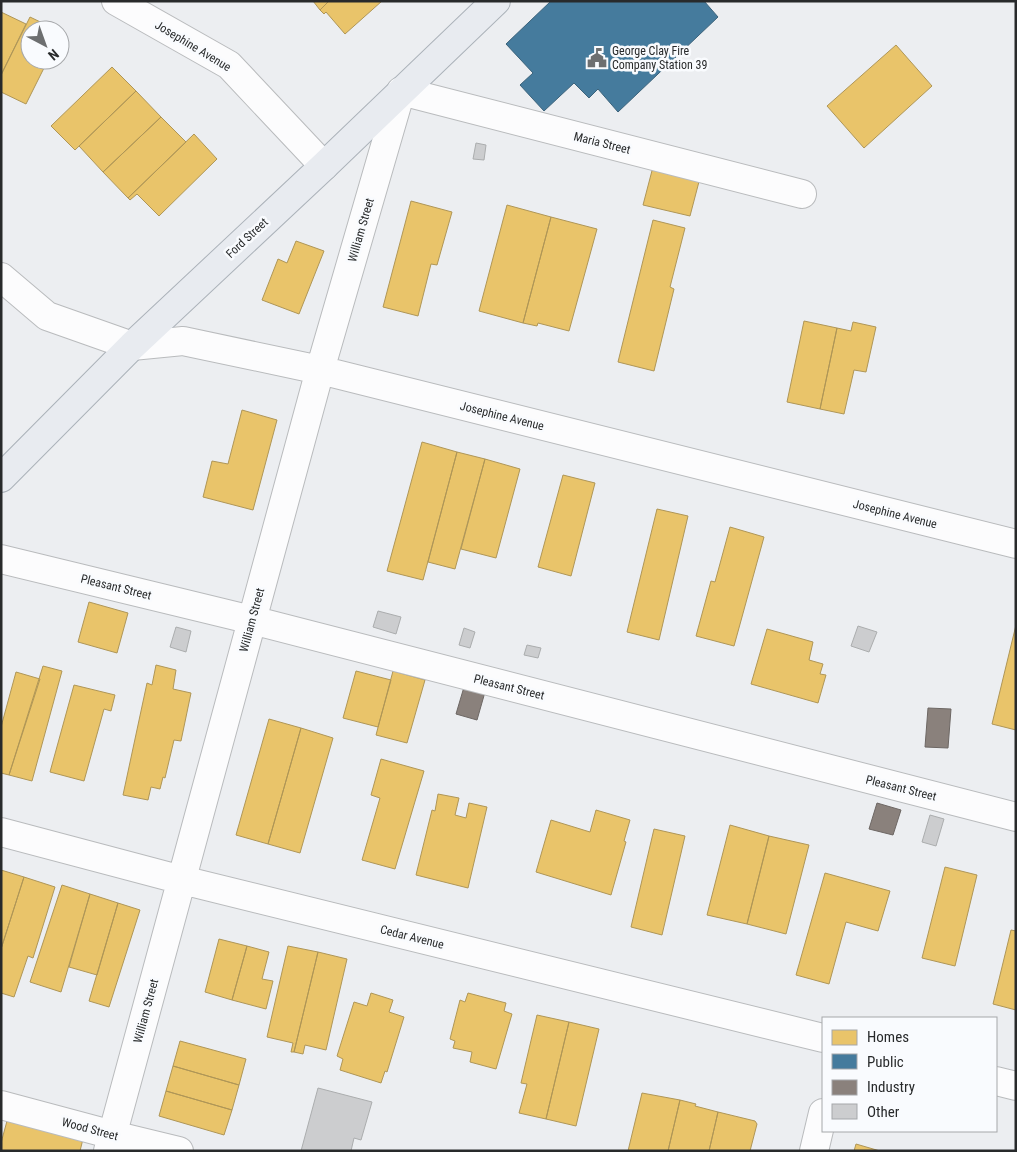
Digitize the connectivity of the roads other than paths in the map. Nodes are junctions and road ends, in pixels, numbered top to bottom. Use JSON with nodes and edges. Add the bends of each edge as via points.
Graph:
{"nodes":[{"id":1,"x":116,"y":1,"type":"edge"},
{"id":2,"x":496,"y":1,"type":"edge"},
{"id":3,"x":401,"y":91,"type":"junction"},
{"id":4,"x":324,"y":166,"type":"junction"},
{"id":5,"x":802,"y":194,"type":"dead end"},
{"id":6,"x":1,"y":277,"type":"edge"},
{"id":7,"x":132,"y":346,"type":"junction"},
{"id":8,"x":320,"y":370,"type":"junction"},
{"id":9,"x":1,"y":478,"type":"edge"},
{"id":10,"x":1016,"y":544,"type":"edge"},
{"id":11,"x":1,"y":559,"type":"edge"},
{"id":12,"x":252,"y":620,"type":"junction"},
{"id":13,"x":1016,"y":817,"type":"edge"},
{"id":14,"x":1,"y":832,"type":"edge"},
{"id":15,"x":182,"y":880,"type":"junction"},
{"id":16,"x":822,"y":1038,"type":"edge"},
{"id":17,"x":997,"y":1081,"type":"edge"},
{"id":18,"x":1016,"y":1086,"type":"edge"},
{"id":19,"x":1,"y":1105,"type":"edge"},
{"id":20,"x":822,"y":1117,"type":"edge"},
{"id":21,"x":110,"y":1143,"type":"edge"},
{"id":22,"x":179,"y":1151,"type":"edge"},
{"id":23,"x":814,"y":1151,"type":"edge"}],
"edges":[{"from":1,"to":4,"type":"street","name":"Josephine Avenue","via":[[229,65]]},
{"from":2,"to":3,"type":"main road","name":"Ford Street"},
{"from":3,"to":4,"type":"main road","name":"Ford Street"},
{"from":3,"to":5,"type":"street","name":"Maria Street"},
{"from":3,"to":8,"type":"street","name":"William Street"},
{"from":4,"to":7,"type":"main road","name":"Ford Street"},
{"from":6,"to":7,"type":"street","name":"Josephine Avenue","via":[[47,316]]},
{"from":7,"to":8,"type":"street","name":"Josephine Avenue","via":[[183,341]]},
{"from":7,"to":9,"type":"main road","name":"Ford Street"},
{"from":8,"to":10,"type":"street","name":"Josephine Avenue"},
{"from":8,"to":12,"type":"street","name":"William Street"},
{"from":11,"to":12,"type":"street","name":"Pleasant Street"},
{"from":12,"to":13,"type":"street","name":"Pleasant Street"},
{"from":12,"to":15,"type":"street","name":"William Street"},
{"from":14,"to":15,"type":"street","name":"Cedar Avenue"},
{"from":15,"to":16,"type":"street","name":"Cedar Avenue"},
{"from":15,"to":21,"type":"street","name":"William Street"},
{"from":17,"to":18,"type":"street"},
{"from":19,"to":21,"type":"street","name":"Wood Street"},
{"from":20,"to":23,"type":"street"},
{"from":21,"to":22,"type":"street","name":"Wood Street"}]}
